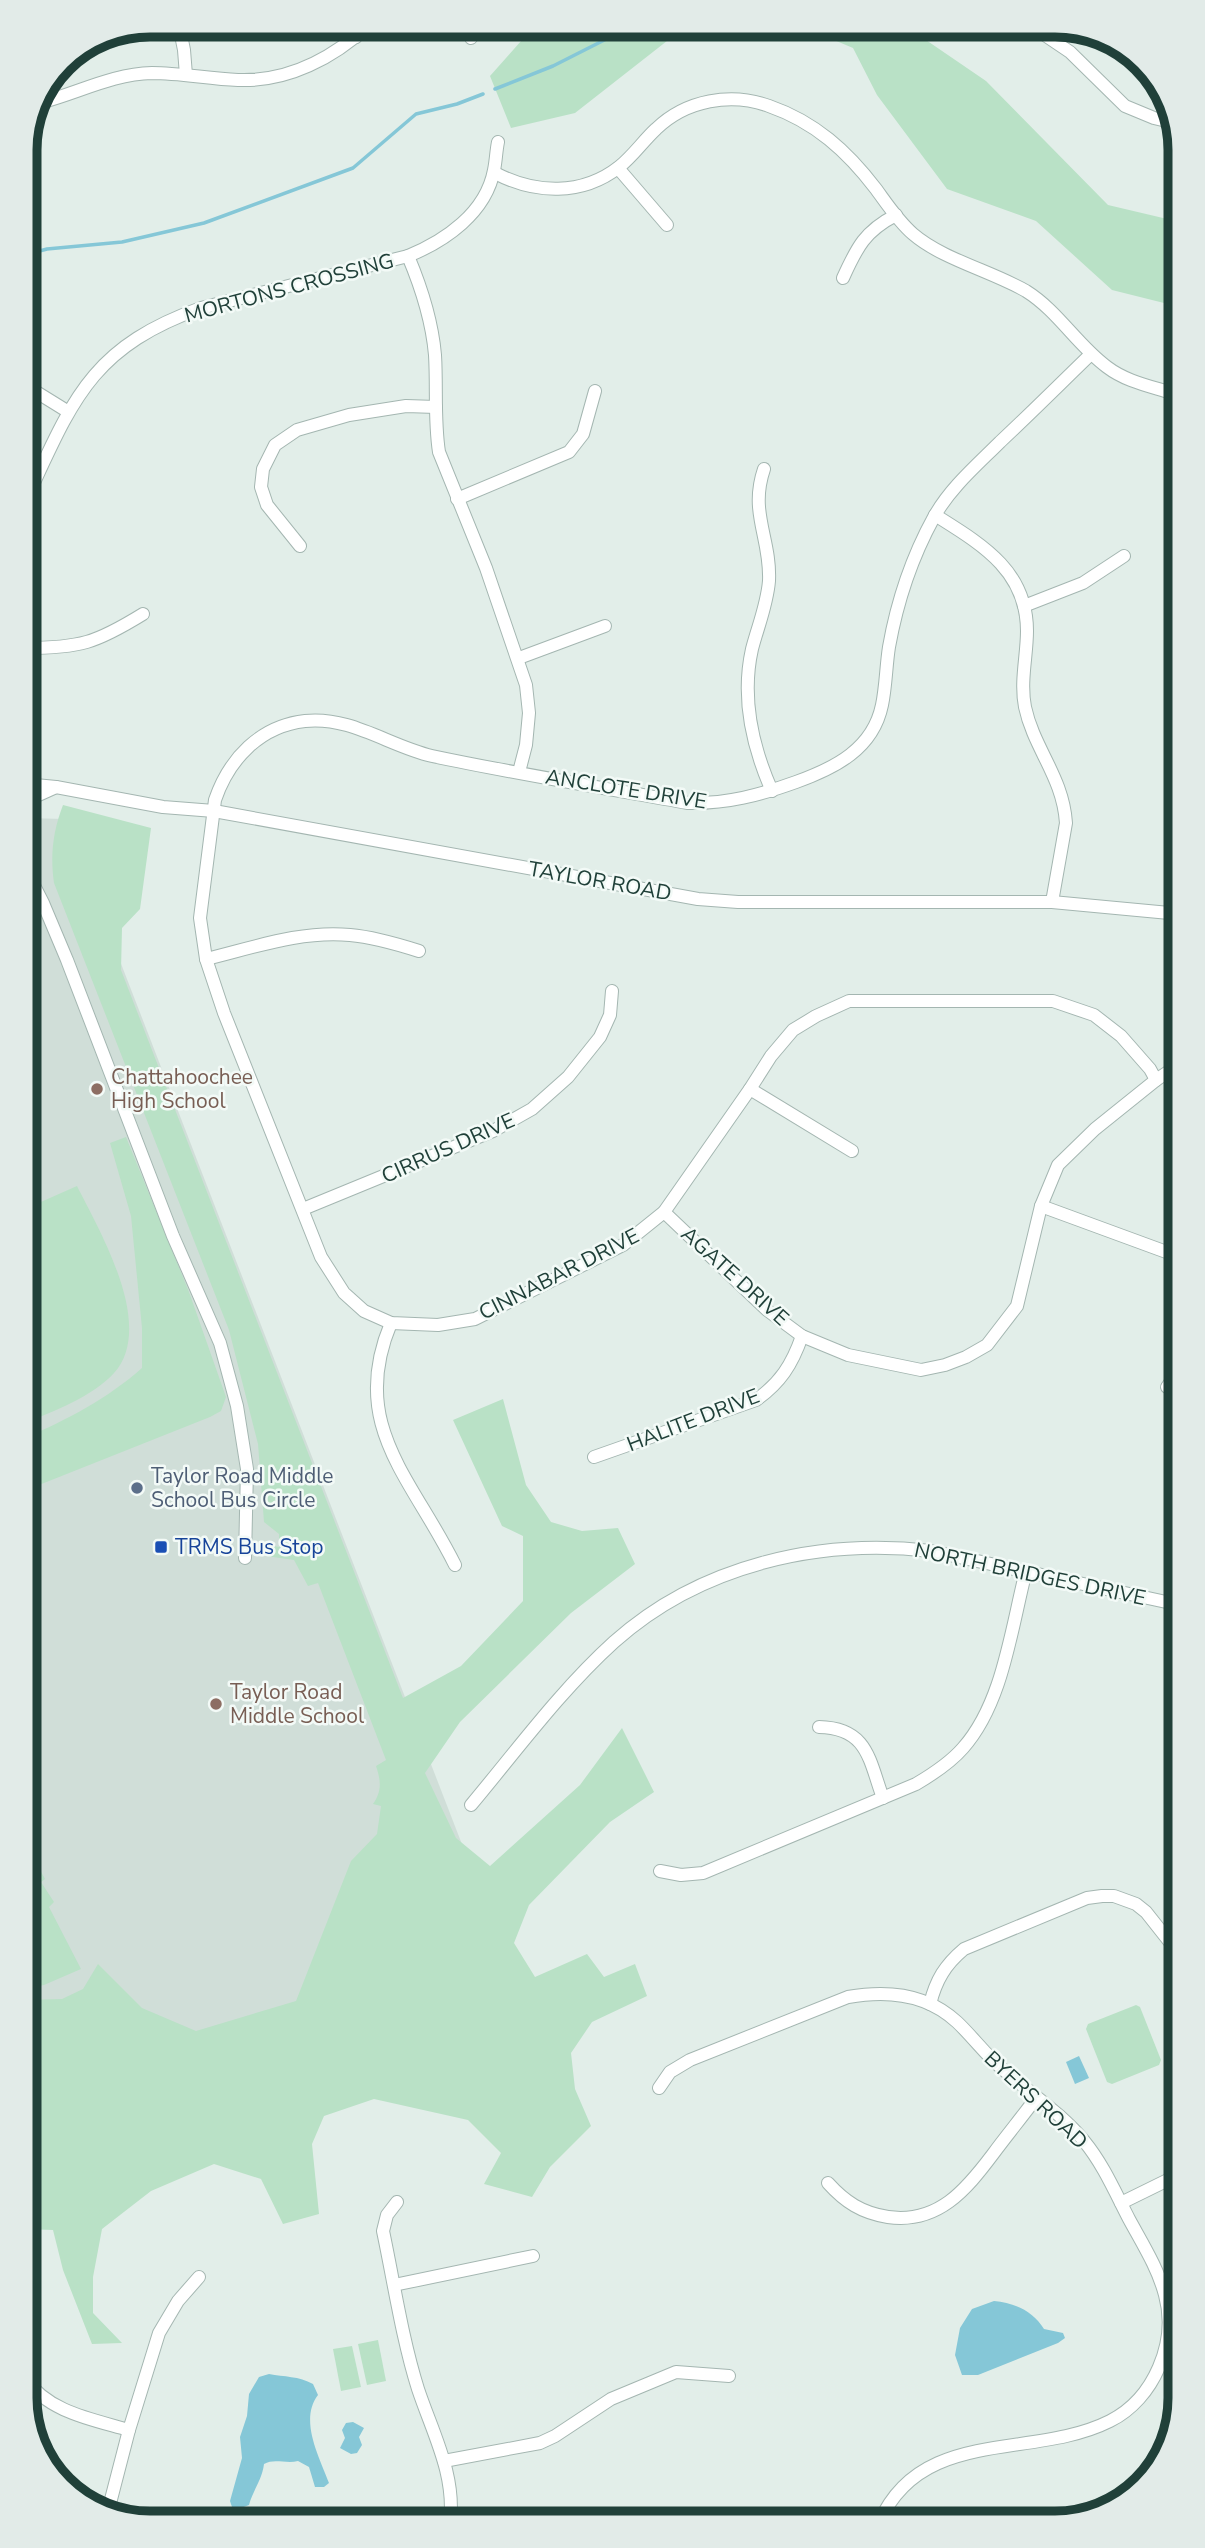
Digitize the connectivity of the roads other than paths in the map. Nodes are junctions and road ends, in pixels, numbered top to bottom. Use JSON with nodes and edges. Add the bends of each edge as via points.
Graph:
{"nodes":[{"id":1,"x":182,"y":37,"type":"edge"},
{"id":2,"x":356,"y":37,"type":"edge"},
{"id":3,"x":1048,"y":37,"type":"edge"},
{"id":4,"x":186,"y":75,"type":"junction"},
{"id":5,"x":48,"y":100,"type":"edge"},
{"id":6,"x":1164,"y":120,"type":"edge"},
{"id":7,"x":498,"y":142,"type":"dead end"},
{"id":8,"x":618,"y":168,"type":"junction"},
{"id":9,"x":495,"y":173,"type":"junction"},
{"id":10,"x":896,"y":215,"type":"junction"},
{"id":11,"x":667,"y":225,"type":"dead end"},
{"id":12,"x":408,"y":256,"type":"junction"},
{"id":13,"x":843,"y":278,"type":"dead end"},
{"id":14,"x":1091,"y":354,"type":"junction"},
{"id":15,"x":595,"y":391,"type":"dead end"},
{"id":16,"x":1165,"y":391,"type":"dead end"},
{"id":17,"x":37,"y":392,"type":"edge"},
{"id":18,"x":436,"y":407,"type":"junction"},
{"id":19,"x":67,"y":411,"type":"junction"},
{"id":20,"x":764,"y":469,"type":"dead end"},
{"id":21,"x":37,"y":476,"type":"edge"},
{"id":22,"x":457,"y":499,"type":"junction"},
{"id":23,"x":935,"y":514,"type":"junction"},
{"id":24,"x":300,"y":546,"type":"dead end"},
{"id":25,"x":1124,"y":556,"type":"dead end"},
{"id":26,"x":1024,"y":606,"type":"junction"},
{"id":27,"x":143,"y":614,"type":"dead end"},
{"id":28,"x":606,"y":625,"type":"dead end"},
{"id":29,"x":37,"y":648,"type":"edge"},
{"id":30,"x":519,"y":658,"type":"junction"},
{"id":31,"x":519,"y":772,"type":"junction"},
{"id":32,"x":37,"y":785,"type":"edge"},
{"id":33,"x":56,"y":787,"type":"junction"},
{"id":34,"x":772,"y":791,"type":"junction"},
{"id":35,"x":37,"y":796,"type":"edge"},
{"id":36,"x":214,"y":811,"type":"junction"},
{"id":37,"x":37,"y":890,"type":"edge"},
{"id":38,"x":1052,"y":902,"type":"junction"},
{"id":39,"x":1168,"y":913,"type":"edge"},
{"id":40,"x":419,"y":951,"type":"dead end"},
{"id":41,"x":206,"y":959,"type":"junction"},
{"id":42,"x":612,"y":991,"type":"dead end"},
{"id":43,"x":1168,"y":1072,"type":"edge"},
{"id":44,"x":1156,"y":1080,"type":"junction"},
{"id":45,"x":750,"y":1089,"type":"junction"},
{"id":46,"x":852,"y":1151,"type":"dead end"},
{"id":47,"x":1041,"y":1206,"type":"junction"},
{"id":48,"x":303,"y":1209,"type":"junction"},
{"id":49,"x":664,"y":1212,"type":"junction"},
{"id":50,"x":1168,"y":1252,"type":"edge"},
{"id":51,"x":391,"y":1323,"type":"junction"},
{"id":52,"x":802,"y":1336,"type":"junction"},
{"id":53,"x":594,"y":1457,"type":"dead end"},
{"id":54,"x":245,"y":1558,"type":"dead end"},
{"id":55,"x":455,"y":1565,"type":"dead end"},
{"id":56,"x":1026,"y":1571,"type":"junction"},
{"id":57,"x":1168,"y":1602,"type":"edge"},
{"id":58,"x":819,"y":1727,"type":"dead end"},
{"id":59,"x":883,"y":1798,"type":"junction"},
{"id":60,"x":471,"y":1805,"type":"dead end"},
{"id":61,"x":660,"y":1871,"type":"dead end"},
{"id":62,"x":1168,"y":1939,"type":"edge"},
{"id":63,"x":930,"y":2004,"type":"junction"},
{"id":64,"x":659,"y":2088,"type":"dead end"},
{"id":65,"x":1036,"y":2098,"type":"junction"},
{"id":66,"x":1168,"y":2180,"type":"edge"},
{"id":67,"x":828,"y":2183,"type":"dead end"},
{"id":68,"x":397,"y":2202,"type":"dead end"},
{"id":69,"x":1121,"y":2203,"type":"junction"},
{"id":70,"x":533,"y":2256,"type":"dead end"},
{"id":71,"x":199,"y":2277,"type":"dead end"},
{"id":72,"x":394,"y":2285,"type":"junction"},
{"id":73,"x":1168,"y":2311,"type":"edge"},
{"id":74,"x":1168,"y":2329,"type":"edge"},
{"id":75,"x":729,"y":2376,"type":"dead end"},
{"id":76,"x":37,"y":2392,"type":"edge"},
{"id":77,"x":129,"y":2430,"type":"junction"},
{"id":78,"x":444,"y":2461,"type":"junction"},
{"id":79,"x":110,"y":2504,"type":"edge"},
{"id":80,"x":452,"y":2511,"type":"edge"},
{"id":81,"x":886,"y":2511,"type":"edge"}],
"edges":[{"from":1,"to":4,"type":"street"},
{"from":2,"to":4,"type":"street","via":[[320,61],[279,76],[240,80]]},
{"from":3,"to":6,"type":"street","via":[[1070,52],[1125,106]]},
{"from":4,"to":5,"type":"street","via":[[124,76]]},
{"from":7,"to":9,"type":"street","name":"MORTONS CROSSING"},
{"from":8,"to":9,"type":"street","via":[[590,183],[558,190],[525,186]]},
{"from":8,"to":10,"type":"street","via":[[657,127],[681,111],[714,100],[750,101],[799,118],[830,138],[855,161]]},
{"from":8,"to":11,"type":"street"},
{"from":9,"to":12,"type":"street","name":"MORTONS CROSSING","via":[[460,227],[436,245]]},
{"from":10,"to":13,"type":"street","via":[[863,238]]},
{"from":10,"to":14,"type":"street","via":[[928,246],[1029,293]]},
{"from":12,"to":18,"type":"street","via":[[432,326]]},
{"from":12,"to":19,"type":"street","name":"MORTONS CROSSING","via":[[169,320],[111,357]]},
{"from":14,"to":16,"type":"street","via":[[1126,379]]},
{"from":14,"to":23,"type":"street","name":"ANCLOTE DRIVE","via":[[964,478]]},
{"from":15,"to":22,"type":"street","via":[[583,434],[569,452]]},
{"from":17,"to":19,"type":"street"},
{"from":18,"to":22,"type":"street","via":[[439,452]]},
{"from":18,"to":24,"type":"street","via":[[406,406],[349,415],[297,430],[275,445],[262,469],[261,487],[267,505]]},
{"from":19,"to":21,"type":"street","name":"MORTONS CROSSING"},
{"from":20,"to":34,"type":"street","via":[[757,501],[768,548],[769,581],[751,654],[748,698],[754,746]]},
{"from":22,"to":30,"type":"street"},
{"from":23,"to":26,"type":"street","via":[[997,557]]},
{"from":23,"to":34,"type":"street","name":"ANCLOTE DRIVE","via":[[902,595],[889,646],[882,705],[872,732],[838,765]]},
{"from":25,"to":26,"type":"street","via":[[1083,583]]},
{"from":26,"to":38,"type":"street","via":[[1025,706],[1058,782],[1066,823]]},
{"from":27,"to":29,"type":"street","via":[[110,635],[82,645]]},
{"from":28,"to":30,"type":"street"},
{"from":30,"to":31,"type":"street","via":[[529,713]]},
{"from":31,"to":34,"type":"street","name":"ANCLOTE DRIVE","via":[[688,803],[731,802]]},
{"from":31,"to":36,"type":"street","name":"ANCLOTE DRIVE","via":[[429,755],[343,723],[304,721],[270,732],[242,753],[221,782]]},
{"from":32,"to":33,"type":"street","name":"TAYLOR ROAD"},
{"from":33,"to":35,"type":"street"},
{"from":33,"to":36,"type":"street","name":"TAYLOR ROAD","via":[[118,800]]},
{"from":36,"to":38,"type":"street","name":"TAYLOR ROAD","via":[[698,898],[738,902]]},
{"from":36,"to":41,"type":"street","name":"CINNABAR DRIVE","via":[[200,918]]},
{"from":37,"to":54,"type":"street","via":[[219,1343],[237,1406],[247,1469]]},
{"from":38,"to":39,"type":"street","name":"TAYLOR ROAD"},
{"from":40,"to":41,"type":"street","via":[[350,934],[318,935]]},
{"from":41,"to":48,"type":"street","name":"CINNABAR DRIVE"},
{"from":42,"to":48,"type":"street","name":"CIRRUS DRIVE","via":[[610,1015],[600,1037],[568,1077],[532,1110],[493,1131]]},
{"from":43,"to":44,"type":"street","name":"AGATE DRIVE"},
{"from":44,"to":45,"type":"street","name":"CINNABAR DRIVE","via":[[1121,1036],[1094,1015],[1053,1001],[849,1001],[793,1030]]},
{"from":44,"to":47,"type":"street","name":"AGATE DRIVE","via":[[1058,1165]]},
{"from":45,"to":46,"type":"street"},
{"from":45,"to":49,"type":"street","name":"CINNABAR DRIVE"},
{"from":47,"to":50,"type":"street"},
{"from":47,"to":52,"type":"street","name":"AGATE DRIVE","via":[[1017,1306],[988,1345],[966,1357],[921,1370],[848,1355]]},
{"from":48,"to":51,"type":"street","name":"CINNABAR DRIVE","via":[[321,1256],[344,1293],[364,1311]]},
{"from":49,"to":51,"type":"street","name":"CINNABAR DRIVE","via":[[622,1245],[475,1318],[438,1325]]},
{"from":49,"to":52,"type":"street","name":"AGATE DRIVE","via":[[767,1310]]},
{"from":51,"to":55,"type":"street","via":[[376,1366],[378,1418],[389,1448]]},
{"from":52,"to":53,"type":"street","name":"HALITE DRIVE","via":[[796,1355],[774,1387],[756,1400]]},
{"from":56,"to":57,"type":"street","name":"NORTH BRIDGES DRIVE"},
{"from":56,"to":59,"type":"street","via":[[997,1687],[980,1726],[940,1769]]},
{"from":56,"to":60,"type":"street","name":"NORTH BRIDGES DRIVE","via":[[931,1551],[865,1546],[794,1554],[724,1576],[663,1606],[614,1643],[568,1689]]},
{"from":58,"to":59,"type":"street","via":[[838,1727],[856,1737]]},
{"from":59,"to":61,"type":"street","via":[[703,1873]]},
{"from":62,"to":63,"type":"street","via":[[1136,1904],[1114,1896],[1087,1898],[964,1949],[941,1973]]},
{"from":63,"to":64,"type":"street","name":"BYERS ROAD","via":[[890,1993],[848,1997],[690,2060],[670,2072]]},
{"from":63,"to":65,"type":"street","name":"BYERS ROAD","via":[[957,2022],[995,2064]]},
{"from":65,"to":67,"type":"street","via":[[968,2187],[934,2210],[906,2217],[876,2215],[846,2201]]},
{"from":65,"to":69,"type":"street","name":"BYERS ROAD","via":[[1084,2141]]},
{"from":66,"to":69,"type":"street"},
{"from":68,"to":72,"type":"street","via":[[383,2231]]},
{"from":69,"to":73,"type":"street","name":"BYERS ROAD","via":[[1160,2279]]},
{"from":70,"to":72,"type":"street"},
{"from":71,"to":77,"type":"street","via":[[159,2333]]},
{"from":72,"to":78,"type":"street","via":[[419,2390]]},
{"from":74,"to":81,"type":"street","name":"BYERS ROAD","via":[[1160,2365],[1148,2387],[1112,2420],[1089,2430],[960,2455],[929,2467],[909,2481]]},
{"from":75,"to":78,"type":"street","via":[[676,2372],[611,2399],[540,2443]]},
{"from":76,"to":77,"type":"street","via":[[60,2409]]},
{"from":77,"to":79,"type":"street"},
{"from":78,"to":80,"type":"street"}]}
